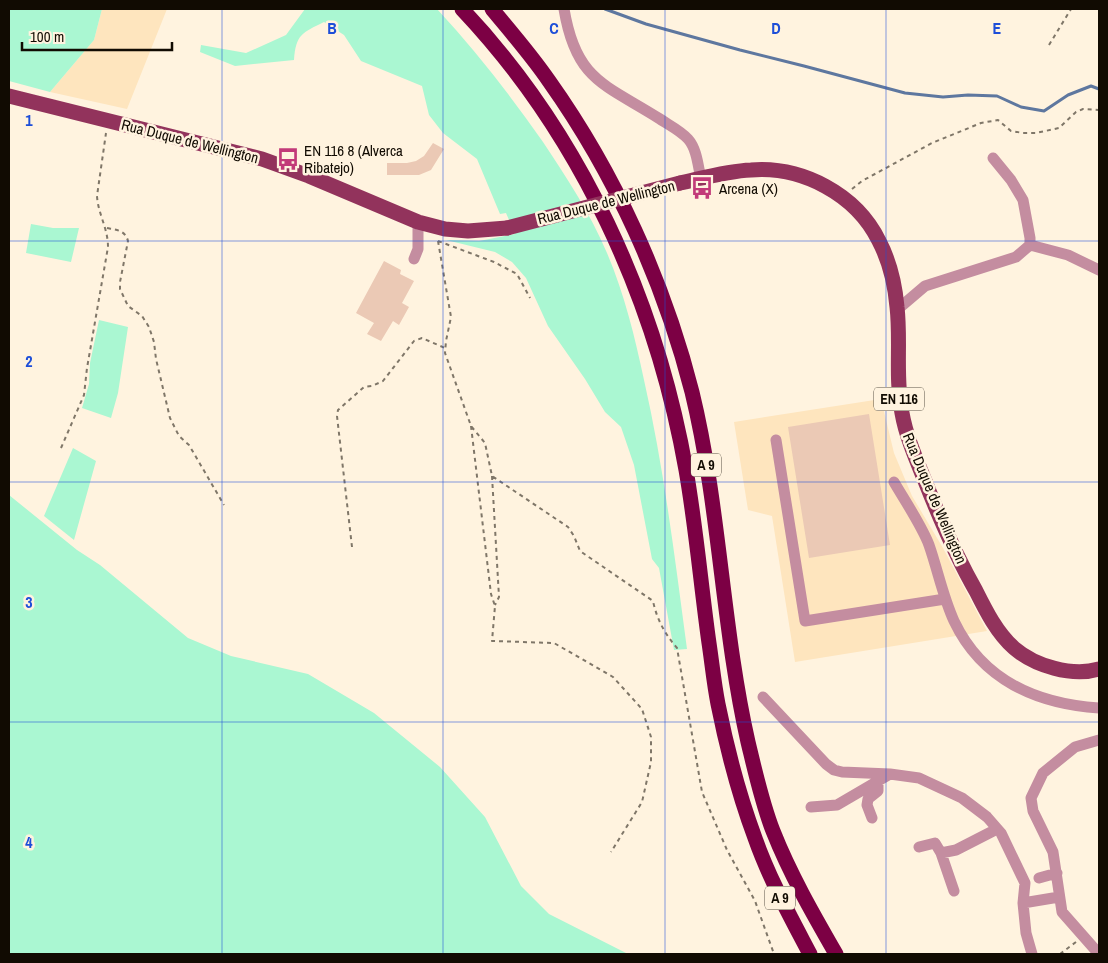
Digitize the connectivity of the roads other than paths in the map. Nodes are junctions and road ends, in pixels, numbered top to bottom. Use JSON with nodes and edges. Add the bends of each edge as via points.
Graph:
{"nodes":[{"id":1,"x":462,"y":9,"type":"edge"},
{"id":2,"x":492,"y":9,"type":"edge"},
{"id":3,"x":564,"y":9,"type":"edge"},
{"id":4,"x":9,"y":96,"type":"edge"},
{"id":5,"x":993,"y":158,"type":"dead end"},
{"id":6,"x":701,"y":179,"type":"junction"},
{"id":7,"x":418,"y":222,"type":"junction"},
{"id":8,"x":1030,"y":245,"type":"junction"},
{"id":9,"x":414,"y":259,"type":"dead end"},
{"id":10,"x":1099,"y":270,"type":"edge"},
{"id":11,"x":898,"y":309,"type":"junction"},
{"id":12,"x":776,"y":440,"type":"dead end"},
{"id":13,"x":894,"y":482,"type":"dead end"},
{"id":14,"x":945,"y":599,"type":"junction"},
{"id":15,"x":1099,"y":669,"type":"edge"},
{"id":16,"x":762,"y":697,"type":"dead end"},
{"id":17,"x":1099,"y":708,"type":"edge"},
{"id":18,"x":1099,"y":740,"type":"edge"},
{"id":19,"x":890,"y":774,"type":"junction"},
{"id":20,"x":878,"y":782,"type":"junction"},
{"id":21,"x":811,"y":807,"type":"dead end"},
{"id":22,"x":872,"y":818,"type":"dead end"},
{"id":23,"x":997,"y":829,"type":"junction"},
{"id":24,"x":920,"y":847,"type":"dead end"},
{"id":25,"x":942,"y":853,"type":"junction"},
{"id":26,"x":1057,"y":873,"type":"junction"},
{"id":27,"x":1039,"y":878,"type":"dead end"},
{"id":28,"x":954,"y":892,"type":"dead end"},
{"id":29,"x":1059,"y":898,"type":"junction"},
{"id":30,"x":1023,"y":903,"type":"junction"},
{"id":31,"x":810,"y":954,"type":"edge"},
{"id":32,"x":836,"y":954,"type":"edge"},
{"id":33,"x":1032,"y":954,"type":"edge"},
{"id":34,"x":1099,"y":954,"type":"edge"}],
"edges":[{"from":1,"to":31,"type":"highway","number":"A 9","via":[[503,56],[563,142],[619,247],[648,323],[670,397],[686,470],[717,703],[734,775],[755,839],[782,902]]},
{"from":2,"to":32,"type":"highway","number":"A 9","via":[[549,80],[600,161],[639,239],[670,320],[692,392],[706,466],[739,700],[754,768],[772,830],[805,900]]},
{"from":3,"to":6,"type":"street","via":[[572,43],[587,70],[600,83],[687,138],[696,155]]},
{"from":4,"to":7,"type":"main road","name":"Rua Duque de Wellington","number":"EN 116","via":[[262,159]]},
{"from":5,"to":8,"type":"street","via":[[1023,200]]},
{"from":6,"to":7,"type":"main road","name":"Rua Duque de Wellington","number":"EN 116","bridge":true,"via":[[507,228],[437,234]]},
{"from":6,"to":11,"type":"main road","name":"Rua Duque de Wellington","number":"EN 116","via":[[752,170],[775,170],[800,175],[842,197],[862,216],[878,240],[893,280]]},
{"from":7,"to":9,"type":"street","via":[[418,249]]},
{"from":8,"to":10,"type":"street","via":[[1068,255]]},
{"from":8,"to":11,"type":"street","via":[[1016,257],[926,286]]},
{"from":11,"to":15,"type":"main road","name":"Rua Duque de Wellington","number":"EN 116","via":[[898,383],[907,435],[944,528],[984,607],[1005,638],[1024,655],[1068,671]]},
{"from":12,"to":14,"type":"street","via":[[805,621]]},
{"from":13,"to":14,"type":"street","via":[[928,544]]},
{"from":14,"to":17,"type":"street","via":[[964,640],[988,669],[1011,685],[1039,696],[1064,704]]},
{"from":16,"to":19,"type":"street","via":[[834,770]]},
{"from":18,"to":26,"type":"street","via":[[1075,747],[1043,773],[1031,794],[1033,810],[1052,849]]},
{"from":19,"to":20,"type":"street"},
{"from":19,"to":23,"type":"street","via":[[919,778],[962,798]]},
{"from":20,"to":21,"type":"street","via":[[837,805]]},
{"from":20,"to":22,"type":"street","via":[[878,791],[868,799],[867,805]]},
{"from":23,"to":25,"type":"street","via":[[956,850]]},
{"from":23,"to":30,"type":"street","via":[[1025,883]]},
{"from":24,"to":25,"type":"street","via":[[935,843]]},
{"from":25,"to":28,"type":"street"},
{"from":26,"to":27,"type":"street"},
{"from":26,"to":29,"type":"street"},
{"from":29,"to":30,"type":"street"},
{"from":29,"to":34,"type":"street","via":[[1062,912]]},
{"from":30,"to":33,"type":"street"}]}
